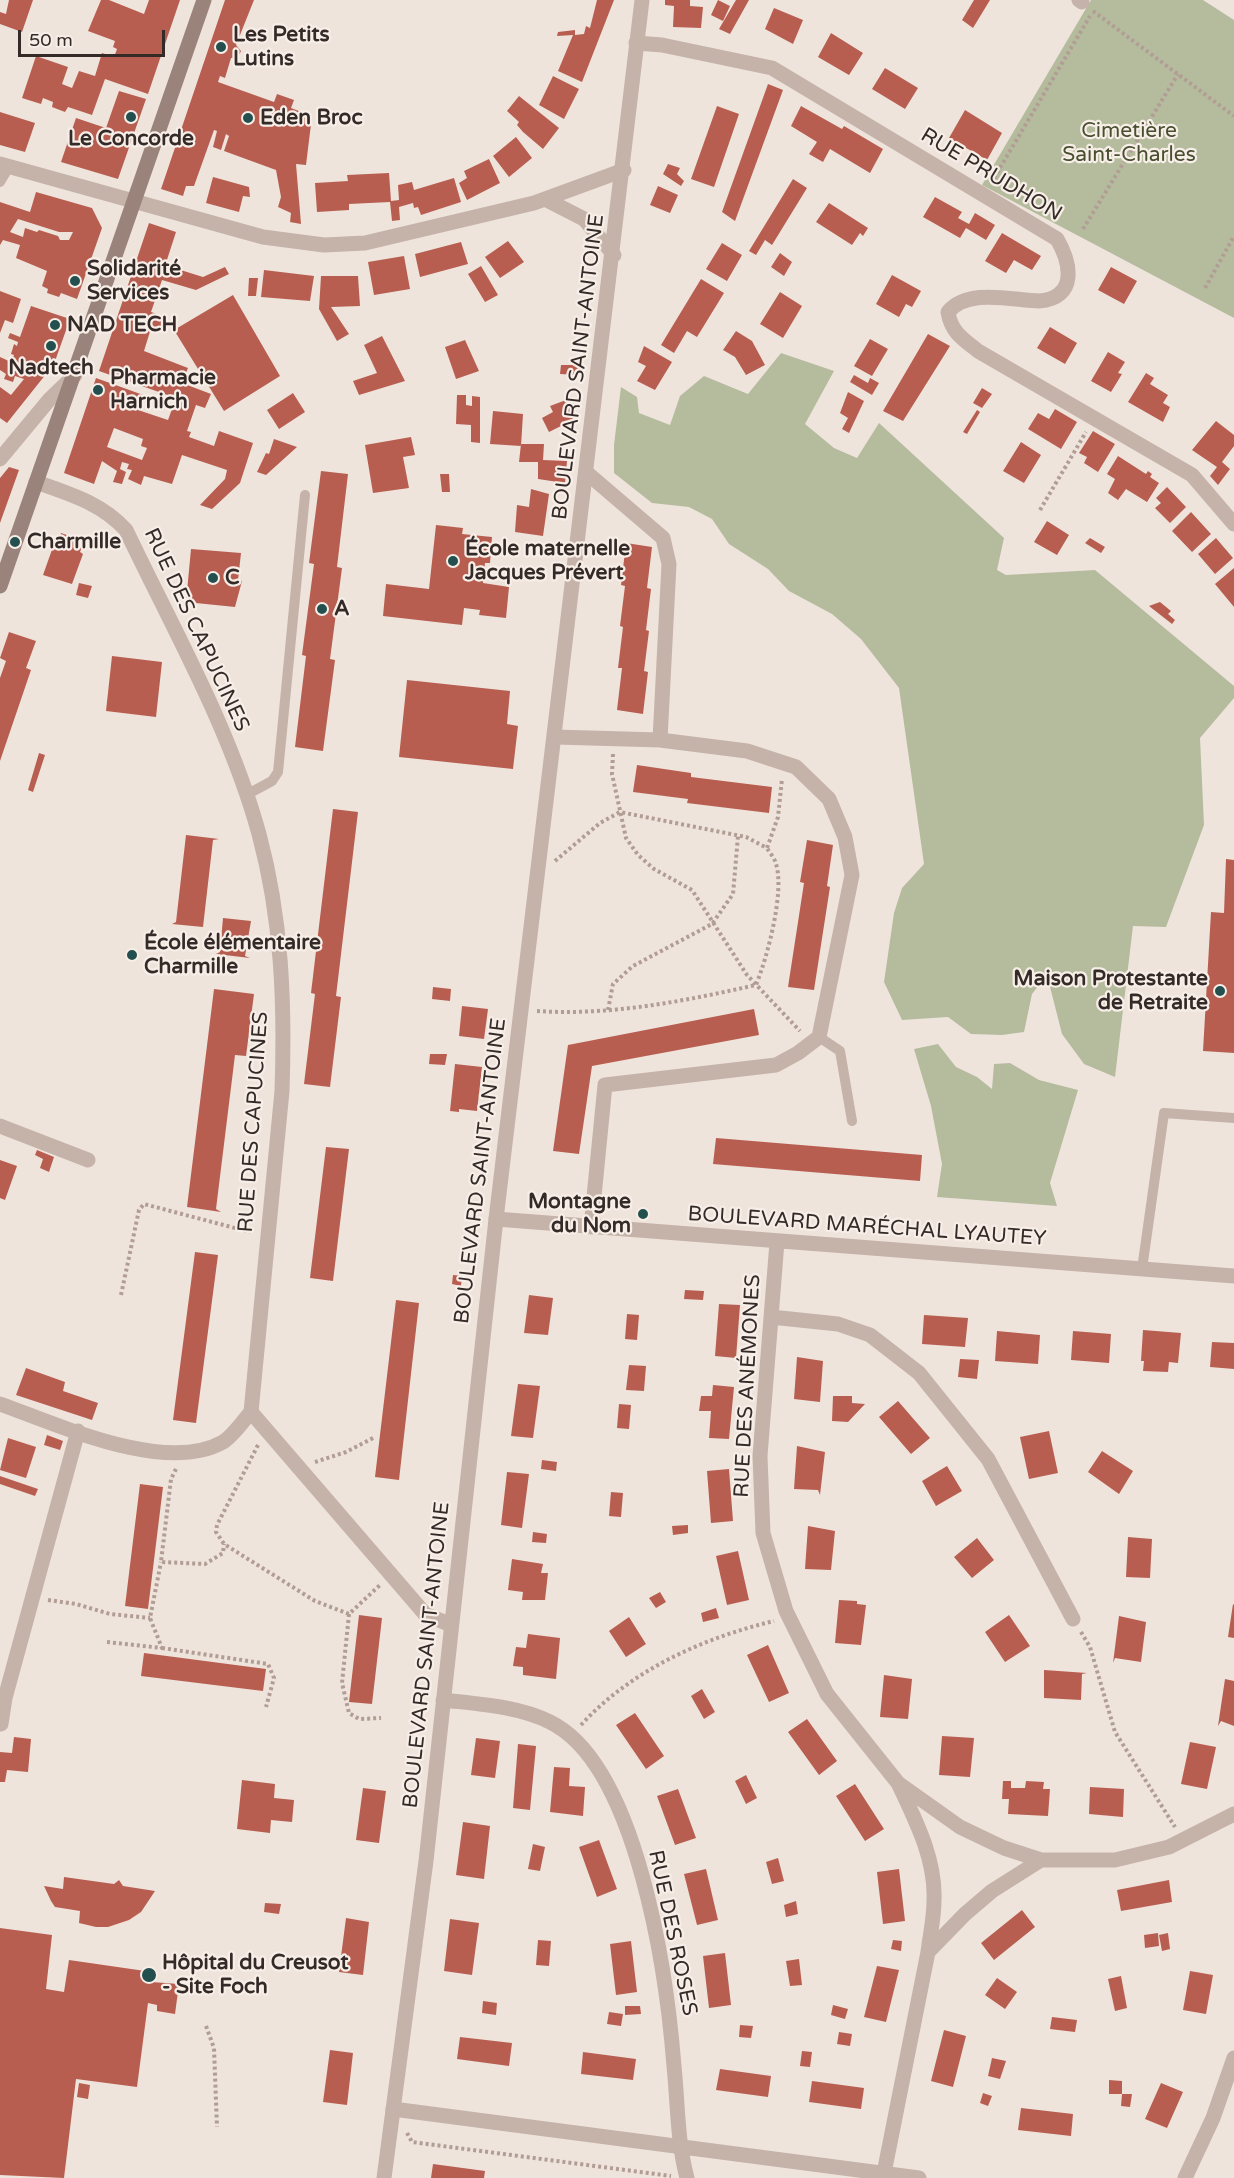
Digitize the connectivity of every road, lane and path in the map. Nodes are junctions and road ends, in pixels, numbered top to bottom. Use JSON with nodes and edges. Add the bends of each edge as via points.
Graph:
{"nodes":[{"id":1,"x":204,"y":0,"type":"edge"},
{"id":2,"x":642,"y":0,"type":"edge"},
{"id":3,"x":1085,"y":4,"type":"edge"},
{"id":4,"x":636,"y":43,"type":"junction"},
{"id":5,"x":1178,"y":74,"type":"junction"},
{"id":6,"x":1234,"y":116,"type":"edge"},
{"id":7,"x":5,"y":166,"type":"edge"},
{"id":8,"x":624,"y":170,"type":"junction"},
{"id":9,"x":994,"y":178,"type":"dead end"},
{"id":10,"x":0,"y":182,"type":"edge"},
{"id":11,"x":545,"y":199,"type":"junction"},
{"id":12,"x":131,"y":202,"type":"junction"},
{"id":13,"x":1083,"y":229,"type":"dead end"},
{"id":14,"x":1234,"y":236,"type":"edge"},
{"id":15,"x":614,"y":255,"type":"junction"},
{"id":16,"x":1205,"y":288,"type":"dead end"},
{"id":17,"x":75,"y":375,"type":"junction"},
{"id":18,"x":1094,"y":418,"type":"junction"},
{"id":19,"x":0,"y":459,"type":"edge"},
{"id":20,"x":587,"y":473,"type":"junction"},
{"id":21,"x":36,"y":482,"type":"junction"},
{"id":22,"x":305,"y":495,"type":"dead end"},
{"id":23,"x":1040,"y":510,"type":"dead end"},
{"id":24,"x":1234,"y":524,"type":"edge"},
{"id":25,"x":0,"y":586,"type":"edge"},
{"id":26,"x":555,"y":737,"type":"junction"},
{"id":27,"x":613,"y":739,"type":"junction"},
{"id":28,"x":660,"y":740,"type":"junction"},
{"id":29,"x":783,"y":763,"type":"junction"},
{"id":30,"x":246,"y":795,"type":"junction"},
{"id":31,"x":620,"y":812,"type":"junction"},
{"id":32,"x":738,"y":836,"type":"junction"},
{"id":33,"x":767,"y":848,"type":"junction"},
{"id":34,"x":537,"y":880,"type":"junction"},
{"id":35,"x":712,"y":924,"type":"junction"},
{"id":36,"x":756,"y":985,"type":"junction"},
{"id":37,"x":522,"y":1010,"type":"junction"},
{"id":38,"x":608,"y":1010,"type":"junction"},
{"id":39,"x":819,"y":1037,"type":"junction"},
{"id":40,"x":1234,"y":1118,"type":"edge"},
{"id":41,"x":852,"y":1121,"type":"dead end"},
{"id":42,"x":0,"y":1126,"type":"edge"},
{"id":43,"x":88,"y":1160,"type":"dead end"},
{"id":44,"x":496,"y":1219,"type":"junction"},
{"id":45,"x":591,"y":1227,"type":"junction"},
{"id":46,"x":250,"y":1232,"type":"dead end"},
{"id":47,"x":777,"y":1242,"type":"junction"},
{"id":48,"x":1142,"y":1269,"type":"junction"},
{"id":49,"x":1234,"y":1276,"type":"edge"},
{"id":50,"x":121,"y":1295,"type":"dead end"},
{"id":51,"x":771,"y":1317,"type":"junction"},
{"id":52,"x":0,"y":1404,"type":"edge"},
{"id":53,"x":251,"y":1412,"type":"junction"},
{"id":54,"x":78,"y":1431,"type":"junction"},
{"id":55,"x":268,"y":1434,"type":"junction"},
{"id":56,"x":375,"y":1437,"type":"dead end"},
{"id":57,"x":180,"y":1452,"type":"junction"},
{"id":58,"x":298,"y":1468,"type":"junction"},
{"id":59,"x":224,"y":1544,"type":"junction"},
{"id":60,"x":161,"y":1562,"type":"junction"},
{"id":61,"x":392,"y":1578,"type":"junction"},
{"id":62,"x":32,"y":1598,"type":"junction"},
{"id":63,"x":349,"y":1614,"type":"junction"},
{"id":64,"x":150,"y":1618,"type":"junction"},
{"id":65,"x":790,"y":1618,"type":"junction"},
{"id":66,"x":1073,"y":1619,"type":"joint"},
{"id":67,"x":451,"y":1625,"type":"junction"},
{"id":68,"x":107,"y":1642,"type":"dead end"},
{"id":69,"x":162,"y":1648,"type":"junction"},
{"id":70,"x":443,"y":1700,"type":"junction"},
{"id":71,"x":267,"y":1707,"type":"dead end"},
{"id":72,"x":381,"y":1718,"type":"dead end"},
{"id":73,"x":1,"y":1724,"type":"edge"},
{"id":74,"x":571,"y":1737,"type":"junction"},
{"id":75,"x":898,"y":1783,"type":"junction"},
{"id":76,"x":1234,"y":1814,"type":"edge"},
{"id":77,"x":1183,"y":1840,"type":"junction"},
{"id":78,"x":1041,"y":1860,"type":"junction"},
{"id":79,"x":928,"y":1952,"type":"junction"},
{"id":80,"x":206,"y":2026,"type":"dead end"},
{"id":81,"x":1234,"y":2058,"type":"edge"},
{"id":82,"x":393,"y":2109,"type":"junction"},
{"id":83,"x":217,"y":2127,"type":"dead end"},
{"id":84,"x":679,"y":2145,"type":"junction"},
{"id":85,"x":883,"y":2176,"type":"edge"},
{"id":86,"x":384,"y":2178,"type":"edge"},
{"id":87,"x":687,"y":2178,"type":"edge"},
{"id":88,"x":919,"y":2178,"type":"edge"},
{"id":89,"x":1185,"y":2178,"type":"edge"}],
"edges":[{"from":1,"to":12,"type":"main road"},
{"from":2,"to":4,"type":"street","name":"BOULEVARD SAINT-ANTOINE"},
{"from":3,"to":5,"type":"path"},
{"from":3,"to":9,"type":"path"},
{"from":4,"to":8,"type":"street","name":"BOULEVARD SAINT-ANTOINE"},
{"from":4,"to":18,"type":"street","name":"RUE PRUDHON","via":[[772,68],[1057,239],[1068,257],[1067,285],[1059,295],[1039,301],[970,298],[956,303],[948,312],[950,325],[978,351]]},
{"from":5,"to":6,"type":"path"},
{"from":5,"to":13,"type":"path"},
{"from":7,"to":10,"type":"lane"},
{"from":7,"to":12,"type":"street"},
{"from":8,"to":11,"type":"street"},
{"from":8,"to":15,"type":"street","name":"BOULEVARD SAINT-ANTOINE"},
{"from":11,"to":12,"type":"street","via":[[365,243],[324,245],[263,237]]},
{"from":11,"to":15,"type":"street","via":[[584,219]]},
{"from":12,"to":17,"type":"main road"},
{"from":14,"to":16,"type":"path"},
{"from":15,"to":20,"type":"street","name":"BOULEVARD SAINT-ANTOINE"},
{"from":17,"to":19,"type":"street"},
{"from":17,"to":21,"type":"main road"},
{"from":18,"to":23,"type":"path"},
{"from":18,"to":24,"type":"street","name":"RUE PRUDHON","via":[[1192,475]]},
{"from":20,"to":26,"type":"street","name":"BOULEVARD SAINT-ANTOINE"},
{"from":20,"to":28,"type":"street","via":[[663,538],[669,564]]},
{"from":21,"to":25,"type":"main road"},
{"from":21,"to":30,"type":"street","name":"RUE DES CAPUCINES","via":[[93,503],[126,530],[213,713]]},
{"from":22,"to":30,"type":"lane","via":[[278,772],[272,781]]},
{"from":26,"to":27,"type":"street"},
{"from":26,"to":34,"type":"street","name":"BOULEVARD SAINT-ANTOINE"},
{"from":27,"to":28,"type":"street"},
{"from":27,"to":31,"type":"path","via":[[612,774]]},
{"from":28,"to":29,"type":"street","via":[[747,752]]},
{"from":29,"to":33,"type":"path","via":[[778,817]]},
{"from":29,"to":39,"type":"street","via":[[796,767],[829,799],[845,837],[852,875]]},
{"from":30,"to":53,"type":"street","name":"RUE DES CAPUCINES","via":[[270,885],[284,1009],[282,1091]]},
{"from":31,"to":32,"type":"path"},
{"from":31,"to":34,"type":"path","via":[[566,850]]},
{"from":31,"to":35,"type":"path","via":[[626,838],[638,855],[654,869],[692,890]]},
{"from":32,"to":33,"type":"path"},
{"from":32,"to":35,"type":"path","via":[[733,894]]},
{"from":33,"to":36,"type":"path","via":[[776,864],[778,884],[767,958]]},
{"from":34,"to":37,"type":"street","name":"BOULEVARD SAINT-ANTOINE"},
{"from":35,"to":36,"type":"path"},
{"from":35,"to":38,"type":"path","via":[[633,966],[612,984]]},
{"from":36,"to":38,"type":"path","via":[[706,997]]},
{"from":36,"to":39,"type":"path","via":[[796,1030]]},
{"from":37,"to":38,"type":"path","via":[[578,1014]]},
{"from":37,"to":44,"type":"street","name":"BOULEVARD SAINT-ANTOINE"},
{"from":39,"to":41,"type":"lane","via":[[840,1051]]},
{"from":39,"to":45,"type":"street","via":[[776,1065],[605,1085]]},
{"from":40,"to":48,"type":"lane","via":[[1164,1113]]},
{"from":42,"to":43,"type":"street"},
{"from":44,"to":45,"type":"street","name":"BOULEVARD MARÉCHAL LYAUTEY"},
{"from":44,"to":67,"type":"street","name":"BOULEVARD SAINT-ANTOINE"},
{"from":45,"to":47,"type":"street","name":"BOULEVARD MARÉCHAL LYAUTEY"},
{"from":46,"to":50,"type":"path","via":[[144,1204],[139,1210]]},
{"from":47,"to":48,"type":"street","name":"BOULEVARD MARÉCHAL LYAUTEY"},
{"from":47,"to":51,"type":"street","name":"RUE DES ANÉMONES"},
{"from":48,"to":49,"type":"street","name":"BOULEVARD MARÉCHAL LYAUTEY"},
{"from":51,"to":65,"type":"street","name":"RUE DES ANÉMONES","via":[[760,1456],[763,1533]]},
{"from":51,"to":66,"type":"street","via":[[838,1324],[870,1335],[919,1372],[988,1459]]},
{"from":52,"to":54,"type":"street"},
{"from":53,"to":55,"type":"street"},
{"from":53,"to":57,"type":"street","via":[[224,1442]]},
{"from":54,"to":57,"type":"street","via":[[129,1446]]},
{"from":54,"to":62,"type":"street"},
{"from":55,"to":58,"type":"street"},
{"from":55,"to":59,"type":"path","via":[[253,1451],[217,1525],[216,1532]]},
{"from":56,"to":58,"type":"path","via":[[346,1452]]},
{"from":57,"to":60,"type":"path","via":[[171,1479]]},
{"from":58,"to":61,"type":"street"},
{"from":59,"to":60,"type":"path","via":[[223,1552],[205,1564]]},
{"from":59,"to":63,"type":"path","via":[[315,1601]]},
{"from":60,"to":64,"type":"path"},
{"from":61,"to":63,"type":"path"},
{"from":61,"to":67,"type":"street","via":[[425,1614]]},
{"from":62,"to":64,"type":"path"},
{"from":62,"to":73,"type":"street"},
{"from":63,"to":72,"type":"path","via":[[342,1683],[349,1713],[359,1719]]},
{"from":64,"to":69,"type":"path"},
{"from":65,"to":74,"type":"path","via":[[731,1631],[688,1648],[615,1693]]},
{"from":65,"to":75,"type":"street","name":"RUE DES ANÉMONES","via":[[827,1694]]},
{"from":66,"to":77,"type":"path","via":[[1090,1647],[1115,1732]]},
{"from":67,"to":70,"type":"street","name":"BOULEVARD SAINT-ANTOINE"},
{"from":68,"to":69,"type":"path"},
{"from":69,"to":71,"type":"path","via":[[268,1664],[274,1678]]},
{"from":70,"to":74,"type":"street","name":"RUE DES ROSES","via":[[511,1709],[550,1722]]},
{"from":70,"to":82,"type":"street","name":"BOULEVARD SAINT-ANTOINE"},
{"from":74,"to":84,"type":"street","name":"RUE DES ROSES","via":[[611,1790],[643,1877],[667,2003]]},
{"from":75,"to":78,"type":"street","name":"RUE DES ANÉMONES","via":[[960,1827]]},
{"from":75,"to":79,"type":"street","name":"RUE DES ANÉMONES","via":[[921,1832],[930,1866],[934,1900]]},
{"from":76,"to":77,"type":"street","name":"RUE DES ANÉMONES"},
{"from":77,"to":78,"type":"street","name":"RUE DES ANÉMONES","via":[[1169,1848],[1115,1860]]},
{"from":78,"to":79,"type":"street","via":[[992,1891]]},
{"from":79,"to":85,"type":"street","name":"RUE DES ANÉMONES"},
{"from":80,"to":83,"type":"path","via":[[214,2049]]},
{"from":81,"to":89,"type":"street","via":[[1213,2118]]},
{"from":82,"to":84,"type":"street"},
{"from":82,"to":86,"type":"street","name":"BOULEVARD SAINT-ANTOINE"},
{"from":82,"to":87,"type":"path","via":[[412,2142]]},
{"from":84,"to":85,"type":"street"},
{"from":84,"to":87,"type":"street","name":"RUE DES ROSES"},
{"from":85,"to":88,"type":"street"}]}
